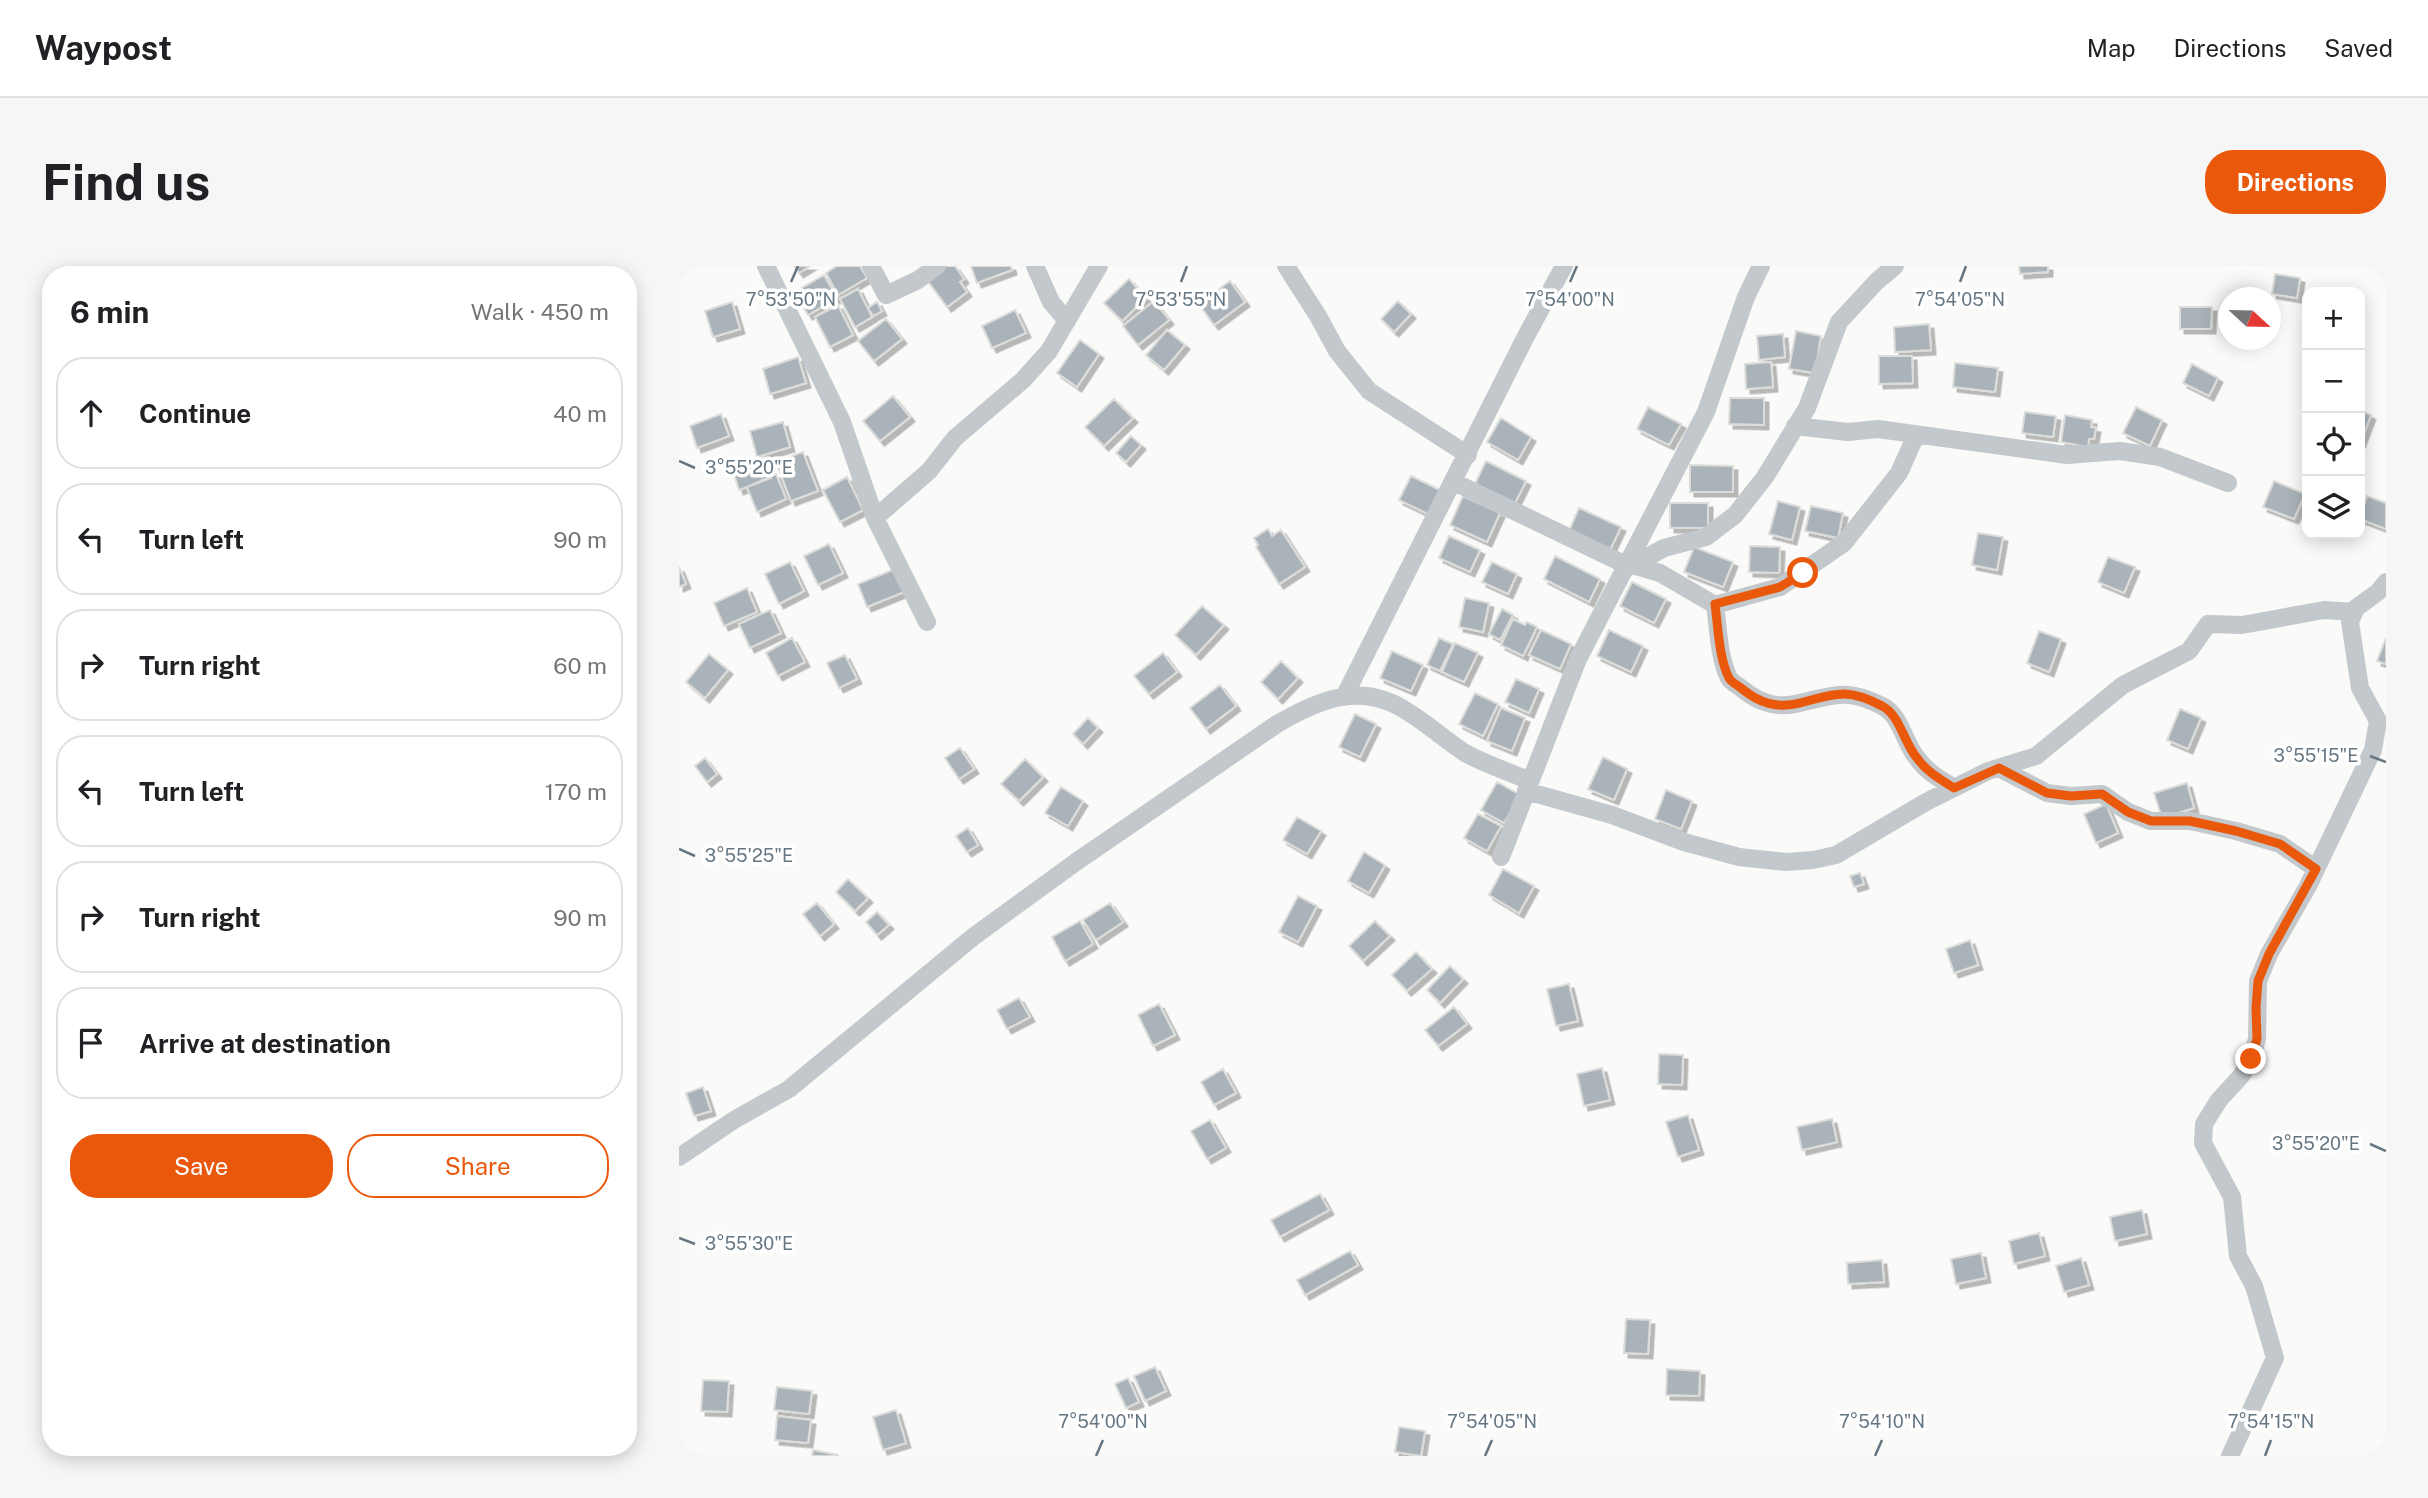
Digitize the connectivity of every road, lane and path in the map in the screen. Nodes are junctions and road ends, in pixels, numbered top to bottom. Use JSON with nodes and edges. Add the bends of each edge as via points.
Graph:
{"nodes":[{"id":1,"x":766,"y":266,"type":"edge"},
{"id":2,"x":871,"y":266,"type":"edge"},
{"id":3,"x":936,"y":266,"type":"edge"},
{"id":4,"x":1035,"y":266,"type":"edge"},
{"id":5,"x":1099,"y":266,"type":"edge"},
{"id":6,"x":1286,"y":266,"type":"edge"},
{"id":7,"x":1564,"y":266,"type":"edge"},
{"id":8,"x":1761,"y":266,"type":"edge"},
{"id":9,"x":1895,"y":266,"type":"edge"},
{"id":10,"x":1067,"y":321,"type":"junction"},
{"id":11,"x":1795,"y":426,"type":"junction"},
{"id":12,"x":1916,"y":435,"type":"junction"},
{"id":13,"x":1468,"y":455,"type":"junction"},
{"id":14,"x":1454,"y":482,"type":"junction"},
{"id":15,"x":2228,"y":483,"type":"dead end"},
{"id":16,"x":876,"y":518,"type":"junction"},
{"id":17,"x":1627,"y":567,"type":"junction"},
{"id":18,"x":2386,"y":582,"type":"edge"},
{"id":19,"x":1715,"y":604,"type":"junction"},
{"id":20,"x":2354,"y":612,"type":"junction"},
{"id":21,"x":927,"y":622,"type":"dead end"},
{"id":22,"x":1344,"y":697,"type":"junction"},
{"id":23,"x":1999,"y":768,"type":"junction"},
{"id":24,"x":1528,"y":786,"type":"junction"},
{"id":25,"x":1954,"y":788,"type":"junction"},
{"id":26,"x":1500,"y":857,"type":"dead end"},
{"id":27,"x":2316,"y":869,"type":"junction"},
{"id":28,"x":679,"y":1157,"type":"edge"},
{"id":29,"x":2230,"y":1456,"type":"edge"}],
"edges":[{"from":1,"to":16,"type":"street","via":[[842,422]]},
{"from":2,"to":3,"type":"street","via":[[886,295]]},
{"from":4,"to":10,"type":"street","via":[[1051,302]]},
{"from":5,"to":10,"type":"street"},
{"from":6,"to":13,"type":"street","via":[[1337,351],[1369,391]]},
{"from":7,"to":13,"type":"street"},
{"from":8,"to":17,"type":"street","via":[[1741,309],[1706,412]]},
{"from":9,"to":11,"type":"street","via":[[1839,322],[1807,408]]},
{"from":10,"to":16,"type":"street","via":[[1049,351],[1023,380],[955,439],[929,471]]},
{"from":11,"to":12,"type":"street"},
{"from":11,"to":17,"type":"street","via":[[1765,477],[1735,515],[1706,537],[1664,548]]},
{"from":12,"to":15,"type":"street","via":[[2067,456],[2120,451],[2160,457]]},
{"from":12,"to":19,"type":"street","via":[[1899,473],[1844,543],[1780,587]]},
{"from":13,"to":14,"type":"street"},
{"from":14,"to":17,"type":"street"},
{"from":14,"to":22,"type":"street"},
{"from":16,"to":21,"type":"street"},
{"from":17,"to":19,"type":"street","via":[[1660,573]]},
{"from":17,"to":24,"type":"street","via":[[1578,659]]},
{"from":18,"to":20,"type":"street"},
{"from":19,"to":25,"type":"street","via":[[1720,647],[1730,679],[1754,699],[1775,706],[1829,694],[1857,695],[1885,707],[1915,757],[1930,774]]},
{"from":20,"to":23,"type":"street","via":[[2324,610],[2242,625],[2208,624],[2189,651],[2123,685],[2036,756]]},
{"from":20,"to":27,"type":"street","via":[[2350,622],[2360,688],[2378,721],[2373,750]]},
{"from":22,"to":24,"type":"street","via":[[1379,697],[1467,754]]},
{"from":22,"to":28,"type":"street","via":[[1305,708],[1277,724],[1087,855],[973,937],[789,1089]]},
{"from":23,"to":25,"type":"street"},
{"from":23,"to":27,"type":"street","via":[[2047,793],[2102,794],[2151,821],[2190,821],[2280,844]]},
{"from":24,"to":25,"type":"street","via":[[1684,842],[1739,857],[1786,862],[1836,855]]},
{"from":24,"to":26,"type":"street"},
{"from":27,"to":29,"type":"street","via":[[2258,981],[2257,1039],[2251,1059],[2204,1124],[2203,1143],[2232,1197],[2238,1256],[2254,1286],[2276,1358]]}]}
